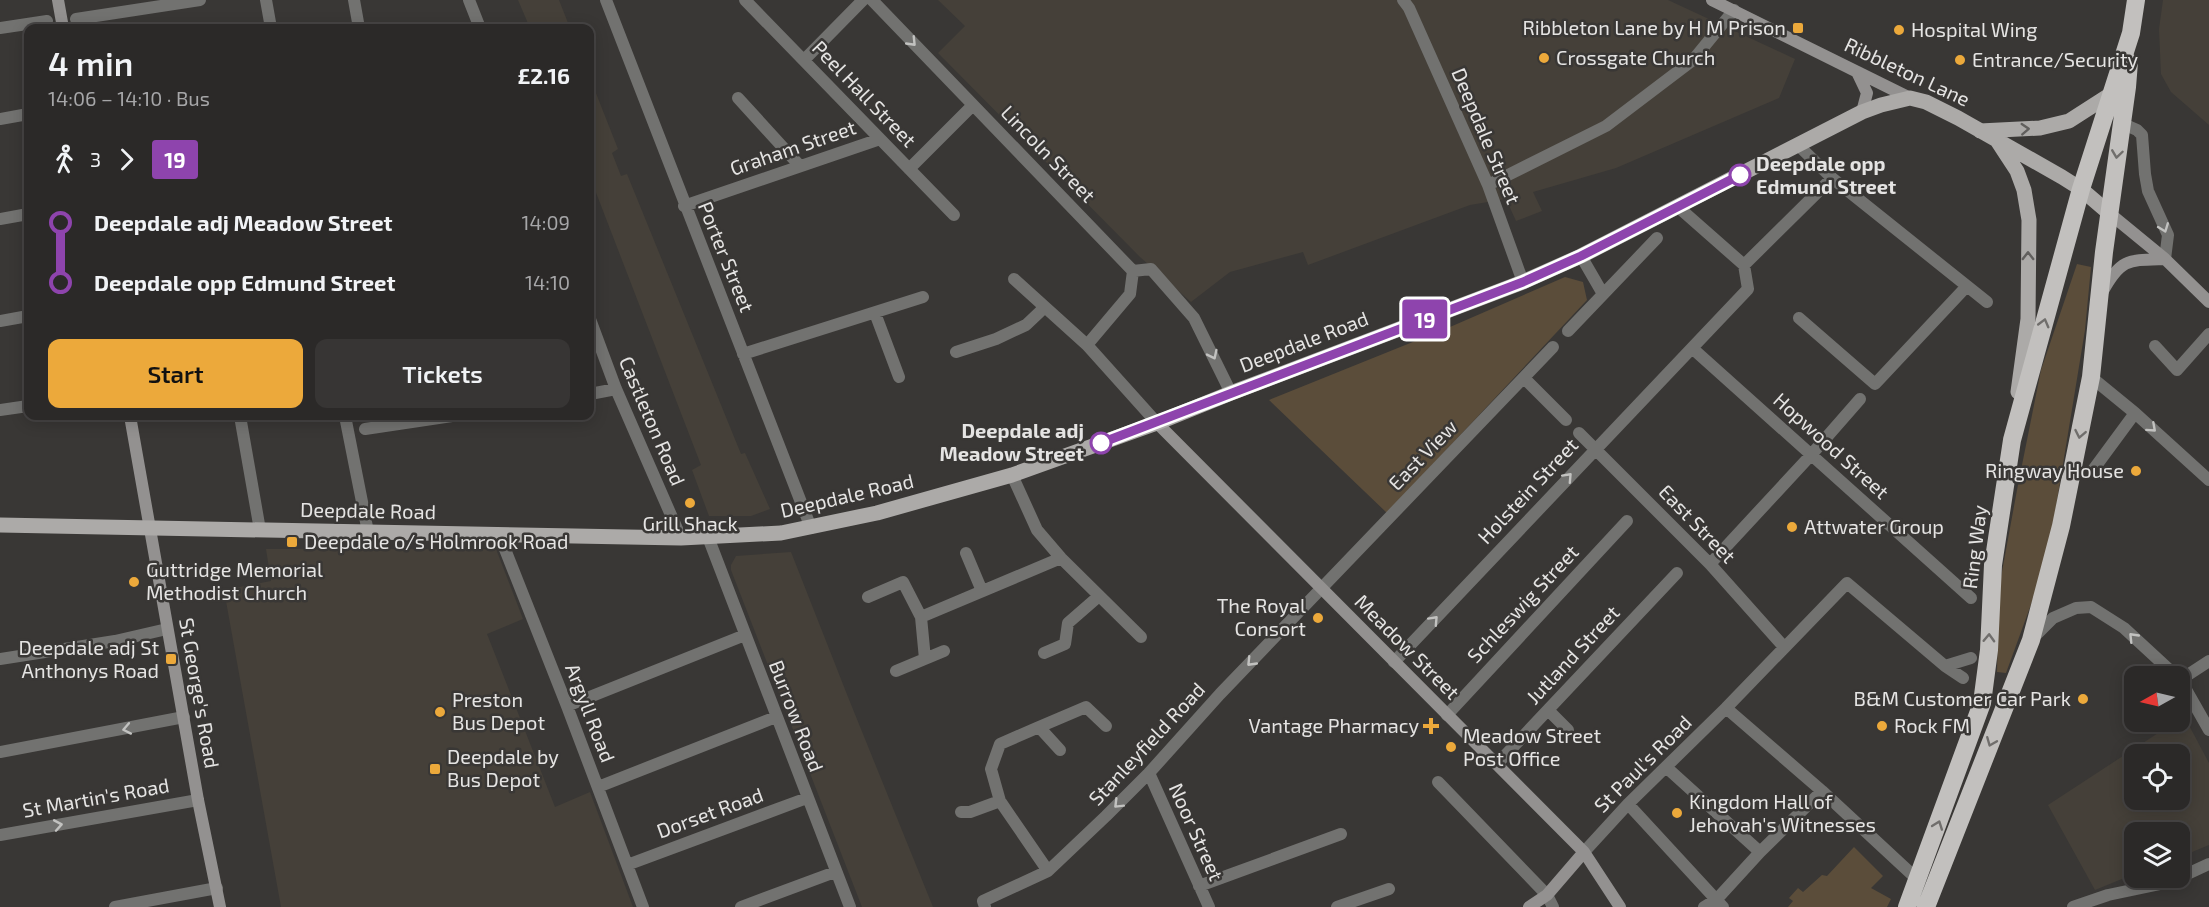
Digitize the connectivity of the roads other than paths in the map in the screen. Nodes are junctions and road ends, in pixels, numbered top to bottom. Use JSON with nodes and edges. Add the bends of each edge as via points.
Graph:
{"nodes":[{"id":1,"x":58,"y":0,"type":"edge"},
{"id":2,"x":200,"y":0,"type":"edge"},
{"id":3,"x":266,"y":0,"type":"edge"},
{"id":4,"x":354,"y":0,"type":"edge"},
{"id":5,"x":469,"y":0,"type":"edge"},
{"id":6,"x":606,"y":0,"type":"edge"},
{"id":7,"x":745,"y":0,"type":"edge"},
{"id":8,"x":863,"y":0,"type":"edge"},
{"id":9,"x":872,"y":0,"type":"edge"},
{"id":10,"x":1420,"y":0,"type":"edge"},
{"id":11,"x":1712,"y":0,"type":"edge"},
{"id":12,"x":2136,"y":0,"type":"edge"},
{"id":13,"x":1406,"y":4,"type":"edge"},
{"id":14,"x":1734,"y":10,"type":"junction"},
{"id":15,"x":76,"y":19,"type":"dead end"},
{"id":16,"x":47,"y":21,"type":"dead end"},
{"id":17,"x":24,"y":24,"type":"edge"},
{"id":18,"x":27,"y":24,"type":"edge"},
{"id":19,"x":62,"y":24,"type":"edge"},
{"id":20,"x":270,"y":24,"type":"edge"},
{"id":21,"x":358,"y":24,"type":"edge"},
{"id":22,"x":478,"y":24,"type":"edge"},
{"id":23,"x":0,"y":28,"type":"edge"},
{"id":24,"x":2131,"y":33,"type":"junction"},
{"id":25,"x":804,"y":60,"type":"junction"},
{"id":26,"x":1857,"y":72,"type":"junction"},
{"id":27,"x":2111,"y":94,"type":"junction"},
{"id":28,"x":738,"y":98,"type":"dead end"},
{"id":29,"x":1910,"y":99,"type":"junction"},
{"id":30,"x":973,"y":105,"type":"junction"},
{"id":31,"x":1862,"y":112,"type":"junction"},
{"id":32,"x":24,"y":115,"type":"edge"},
{"id":33,"x":0,"y":119,"type":"edge"},
{"id":34,"x":2121,"y":123,"type":"junction"},
{"id":35,"x":1980,"y":131,"type":"junction"},
{"id":36,"x":880,"y":139,"type":"junction"},
{"id":37,"x":1997,"y":140,"type":"junction"},
{"id":38,"x":1799,"y":146,"type":"junction"},
{"id":39,"x":800,"y":166,"type":"junction"},
{"id":40,"x":909,"y":169,"type":"junction"},
{"id":41,"x":1832,"y":178,"type":"junction"},
{"id":42,"x":1488,"y":185,"type":"junction"},
{"id":43,"x":2081,"y":189,"type":"junction"},
{"id":44,"x":684,"y":206,"type":"junction"},
{"id":45,"x":1677,"y":206,"type":"junction"},
{"id":46,"x":2109,"y":213,"type":"junction"},
{"id":47,"x":24,"y":215,"type":"edge"},
{"id":48,"x":954,"y":215,"type":"dead end"},
{"id":49,"x":0,"y":219,"type":"edge"},
{"id":50,"x":1657,"y":238,"type":"dead end"},
{"id":51,"x":1581,"y":256,"type":"junction"},
{"id":52,"x":2165,"y":259,"type":"junction"},
{"id":53,"x":1744,"y":265,"type":"junction"},
{"id":54,"x":1133,"y":271,"type":"junction"},
{"id":55,"x":1014,"y":279,"type":"dead end"},
{"id":56,"x":1523,"y":282,"type":"junction"},
{"id":57,"x":1967,"y":286,"type":"junction"},
{"id":58,"x":1603,"y":294,"type":"junction"},
{"id":59,"x":2100,"y":296,"type":"junction"},
{"id":60,"x":923,"y":297,"type":"dead end"},
{"id":61,"x":1987,"y":302,"type":"dead end"},
{"id":62,"x":2209,"y":302,"type":"edge"},
{"id":63,"x":1045,"y":307,"type":"junction"},
{"id":64,"x":875,"y":313,"type":"junction"},
{"id":65,"x":24,"y":317,"type":"edge"},
{"id":66,"x":1799,"y":318,"type":"dead end"},
{"id":67,"x":0,"y":321,"type":"edge"},
{"id":68,"x":594,"y":330,"type":"edge"},
{"id":69,"x":1568,"y":331,"type":"dead end"},
{"id":70,"x":2209,"y":334,"type":"edge"},
{"id":71,"x":1087,"y":345,"type":"junction"},
{"id":72,"x":2156,"y":346,"type":"dead end"},
{"id":73,"x":1553,"y":347,"type":"dead end"},
{"id":74,"x":1692,"y":348,"type":"junction"},
{"id":75,"x":956,"y":352,"type":"dead end"},
{"id":76,"x":743,"y":354,"type":"junction"},
{"id":77,"x":899,"y":377,"type":"dead end"},
{"id":78,"x":2091,"y":377,"type":"junction"},
{"id":79,"x":1524,"y":378,"type":"junction"},
{"id":80,"x":616,"y":389,"type":"junction"},
{"id":81,"x":594,"y":393,"type":"edge"},
{"id":82,"x":1231,"y":393,"type":"junction"},
{"id":83,"x":1860,"y":399,"type":"dead end"},
{"id":84,"x":24,"y":407,"type":"edge"},
{"id":85,"x":0,"y":410,"type":"edge"},
{"id":86,"x":2135,"y":413,"type":"junction"},
{"id":87,"x":131,"y":420,"type":"edge"},
{"id":88,"x":241,"y":420,"type":"edge"},
{"id":89,"x":346,"y":420,"type":"edge"},
{"id":90,"x":425,"y":420,"type":"edge"},
{"id":91,"x":1566,"y":420,"type":"dead end"},
{"id":92,"x":1157,"y":423,"type":"junction"},
{"id":93,"x":365,"y":429,"type":"dead end"},
{"id":94,"x":1579,"y":433,"type":"dead end"},
{"id":95,"x":2012,"y":440,"type":"junction"},
{"id":96,"x":1595,"y":448,"type":"junction"},
{"id":97,"x":1811,"y":455,"type":"junction"},
{"id":98,"x":2093,"y":470,"type":"dead end"},
{"id":99,"x":1012,"y":475,"type":"junction"},
{"id":100,"x":2209,"y":480,"type":"edge"},
{"id":101,"x":1628,"y":521,"type":"dead end"},
{"id":102,"x":0,"y":525,"type":"edge"},
{"id":103,"x":150,"y":528,"type":"junction"},
{"id":104,"x":811,"y":528,"type":"junction"},
{"id":105,"x":260,"y":530,"type":"junction"},
{"id":106,"x":368,"y":532,"type":"junction"},
{"id":107,"x":499,"y":534,"type":"junction"},
{"id":108,"x":713,"y":537,"type":"junction"},
{"id":109,"x":681,"y":538,"type":"junction"},
{"id":110,"x":966,"y":553,"type":"dead end"},
{"id":111,"x":1061,"y":558,"type":"junction"},
{"id":112,"x":1710,"y":564,"type":"junction"},
{"id":113,"x":1677,"y":573,"type":"dead end"},
{"id":114,"x":1322,"y":590,"type":"junction"},
{"id":115,"x":982,"y":591,"type":"junction"},
{"id":116,"x":1099,"y":596,"type":"junction"},
{"id":117,"x":868,"y":597,"type":"dead end"},
{"id":118,"x":1971,"y":598,"type":"dead end"},
{"id":119,"x":921,"y":617,"type":"junction"},
{"id":120,"x":167,"y":629,"type":"junction"},
{"id":121,"x":745,"y":634,"type":"junction"},
{"id":122,"x":1142,"y":637,"type":"dead end"},
{"id":123,"x":2031,"y":640,"type":"junction"},
{"id":124,"x":1784,"y":647,"type":"junction"},
{"id":125,"x":944,"y":651,"type":"dead end"},
{"id":126,"x":1044,"y":653,"type":"dead end"},
{"id":127,"x":1971,"y":658,"type":"dead end"},
{"id":128,"x":0,"y":659,"type":"edge"},
{"id":129,"x":925,"y":659,"type":"junction"},
{"id":130,"x":2209,"y":661,"type":"edge"},
{"id":131,"x":1394,"y":662,"type":"junction"},
{"id":132,"x":1945,"y":666,"type":"junction"},
{"id":133,"x":2165,"y":666,"type":"edge"},
{"id":134,"x":896,"y":670,"type":"dead end"},
{"id":135,"x":2190,"y":672,"type":"edge"},
{"id":136,"x":1963,"y":678,"type":"dead end"},
{"id":137,"x":2190,"y":698,"type":"edge"},
{"id":138,"x":567,"y":706,"type":"junction"},
{"id":139,"x":1726,"y":708,"type":"junction"},
{"id":140,"x":1548,"y":710,"type":"junction"},
{"id":141,"x":1447,"y":714,"type":"junction"},
{"id":142,"x":184,"y":717,"type":"junction"},
{"id":143,"x":776,"y":717,"type":"junction"},
{"id":144,"x":1106,"y":726,"type":"dead end"},
{"id":145,"x":1039,"y":727,"type":"junction"},
{"id":146,"x":1568,"y":730,"type":"dead end"},
{"id":147,"x":2209,"y":730,"type":"edge"},
{"id":148,"x":1060,"y":750,"type":"dead end"},
{"id":149,"x":0,"y":752,"type":"edge"},
{"id":150,"x":1497,"y":764,"type":"junction"},
{"id":151,"x":1666,"y":766,"type":"junction"},
{"id":152,"x":1149,"y":773,"type":"junction"},
{"id":153,"x":1438,"y":782,"type":"dead end"},
{"id":154,"x":598,"y":787,"type":"junction"},
{"id":155,"x":1822,"y":791,"type":"junction"},
{"id":156,"x":807,"y":798,"type":"junction"},
{"id":157,"x":198,"y":800,"type":"junction"},
{"id":158,"x":1000,"y":801,"type":"junction"},
{"id":159,"x":1628,"y":804,"type":"junction"},
{"id":160,"x":961,"y":812,"type":"dead end"},
{"id":161,"x":1341,"y":834,"type":"dead end"},
{"id":162,"x":0,"y":835,"type":"edge"},
{"id":163,"x":1584,"y":852,"type":"junction"},
{"id":164,"x":1760,"y":852,"type":"junction"},
{"id":165,"x":2209,"y":864,"type":"edge"},
{"id":166,"x":627,"y":865,"type":"junction"},
{"id":167,"x":1048,"y":871,"type":"junction"},
{"id":168,"x":835,"y":872,"type":"junction"},
{"id":169,"x":1918,"y":880,"type":"junction"},
{"id":170,"x":1199,"y":886,"type":"junction"},
{"id":171,"x":217,"y":888,"type":"junction"},
{"id":172,"x":1389,"y":889,"type":"dead end"},
{"id":173,"x":1547,"y":895,"type":"junction"},
{"id":174,"x":1720,"y":903,"type":"edge"},
{"id":175,"x":984,"y":904,"type":"edge"},
{"id":176,"x":116,"y":907,"type":"edge"},
{"id":177,"x":220,"y":907,"type":"edge"},
{"id":178,"x":644,"y":907,"type":"edge"},
{"id":179,"x":741,"y":907,"type":"edge"},
{"id":180,"x":850,"y":907,"type":"edge"},
{"id":181,"x":1209,"y":907,"type":"edge"},
{"id":182,"x":1337,"y":907,"type":"edge"},
{"id":183,"x":1528,"y":907,"type":"edge"},
{"id":184,"x":1553,"y":907,"type":"edge"},
{"id":185,"x":1620,"y":907,"type":"edge"},
{"id":186,"x":1704,"y":907,"type":"edge"},
{"id":187,"x":1907,"y":907,"type":"edge"},
{"id":188,"x":1926,"y":907,"type":"edge"},
{"id":189,"x":2073,"y":907,"type":"edge"}],
"edges":[{"from":1,"to":19,"type":"street"},
{"from":2,"to":15,"type":"street"},
{"from":3,"to":20,"type":"street"},
{"from":4,"to":21,"type":"street"},
{"from":5,"to":22,"type":"street"},
{"from":6,"to":44,"type":"street","name":"Porter Street"},
{"from":7,"to":25,"type":"street","name":"Peel Hall Street"},
{"from":8,"to":25,"type":"street"},
{"from":9,"to":30,"type":"street","name":"Lincoln Street","one_way":true},
{"from":10,"to":13,"type":"street"},
{"from":11,"to":14,"type":"street","name":"Ribbleton Lane"},
{"from":12,"to":24,"type":"highway"},
{"from":13,"to":42,"type":"street","name":"Deepdale Street"},
{"from":14,"to":26,"type":"street","name":"Ribbleton Lane"},
{"from":14,"to":42,"type":"street","via":[[1693,60],[1606,126]]},
{"from":16,"to":18,"type":"street"},
{"from":17,"to":23,"type":"street"},
{"from":24,"to":27,"type":"highway","name":"Ring Way"},
{"from":24,"to":34,"type":"highway"},
{"from":25,"to":36,"type":"street","name":"Peel Hall Street"},
{"from":26,"to":29,"type":"street","name":"Ribbleton Lane"},
{"from":26,"to":31,"type":"street","via":[[1867,93]]},
{"from":35,"to":27,"type":"main road","one_way":true,"via":[[2040,128],[2069,121]]},
{"from":27,"to":43,"type":"highway","name":"Ring Way"},
{"from":28,"to":39,"type":"street"},
{"from":29,"to":31,"type":"main road","name":"Deepdale Road"},
{"from":29,"to":35,"type":"main road","name":"Ribbleton Lane","via":[[1926,102]]},
{"from":30,"to":40,"type":"street"},
{"from":30,"to":54,"type":"street","name":"Lincoln Street"},
{"from":31,"to":38,"type":"main road","name":"Deepdale Road"},
{"from":32,"to":33,"type":"street"},
{"from":34,"to":46,"type":"highway","one_way":true},
{"from":34,"to":52,"type":"street","one_way":true,"via":[[2142,135],[2148,191],[2168,235]]},
{"from":35,"to":37,"type":"main road","name":"Ribbleton Lane"},
{"from":36,"to":39,"type":"street","name":"Graham Street"},
{"from":36,"to":40,"type":"street","name":"Peel Hall Street"},
{"from":37,"to":43,"type":"main road","name":"Ribbleton Lane"},
{"from":95,"to":37,"type":"main road","one_way":true,"via":[[2028,319],[2029,220],[2017,171]]},
{"from":38,"to":41,"type":"street"},
{"from":38,"to":45,"type":"main road","name":"Deepdale Road"},
{"from":39,"to":44,"type":"street","name":"Graham Street"},
{"from":40,"to":48,"type":"street","name":"Peel Hall Street"},
{"from":41,"to":53,"type":"street"},
{"from":41,"to":57,"type":"street"},
{"from":42,"to":56,"type":"street","name":"Deepdale Street"},
{"from":43,"to":46,"type":"main road","name":"Ribbleton Lane"},
{"from":95,"to":43,"type":"highway","name":"Ring Way","one_way":true},
{"from":44,"to":76,"type":"street","name":"Porter Street"},
{"from":45,"to":51,"type":"main road","name":"Deepdale Road"},
{"from":45,"to":53,"type":"street"},
{"from":46,"to":52,"type":"street"},
{"from":46,"to":59,"type":"highway"},
{"from":47,"to":49,"type":"street"},
{"from":50,"to":58,"type":"street"},
{"from":51,"to":56,"type":"main road","name":"Deepdale Road"},
{"from":51,"to":58,"type":"street"},
{"from":52,"to":59,"type":"street","via":[[2122,265]]},
{"from":52,"to":62,"type":"street"},
{"from":53,"to":74,"type":"street","name":"Holstein Street","via":[[1748,289]]},
{"from":54,"to":71,"type":"street","via":[[1130,294]]},
{"from":54,"to":82,"type":"street","one_way":true,"via":[[1151,268],[1194,318]]},
{"from":55,"to":63,"type":"street"},
{"from":56,"to":82,"type":"main road","name":"Deepdale Road"},
{"from":57,"to":61,"type":"street"},
{"from":57,"to":66,"type":"street","via":[[1875,384]]},
{"from":58,"to":69,"type":"street"},
{"from":59,"to":78,"type":"highway"},
{"from":60,"to":64,"type":"street"},
{"from":63,"to":71,"type":"street"},
{"from":63,"to":75,"type":"street","via":[[1026,325]]},
{"from":64,"to":76,"type":"street"},
{"from":64,"to":77,"type":"street"},
{"from":65,"to":67,"type":"street"},
{"from":68,"to":80,"type":"street","name":"Castleton Road"},
{"from":70,"to":72,"type":"street","via":[[2177,370]]},
{"from":71,"to":92,"type":"street"},
{"from":73,"to":79,"type":"street","name":"East View"},
{"from":74,"to":96,"type":"street","name":"Holstein Street"},
{"from":74,"to":97,"type":"street","name":"Hopwood Street"},
{"from":76,"to":104,"type":"street","name":"Porter Street"},
{"from":78,"to":86,"type":"street"},
{"from":78,"to":123,"type":"highway","one_way":true,"via":[[2061,526]]},
{"from":79,"to":91,"type":"street"},
{"from":79,"to":114,"type":"street","name":"East View"},
{"from":80,"to":81,"type":"street"},
{"from":80,"to":109,"type":"street","name":"Castleton Road"},
{"from":82,"to":92,"type":"main road","name":"Deepdale Road"},
{"from":83,"to":97,"type":"street"},
{"from":84,"to":85,"type":"street"},
{"from":86,"to":98,"type":"street"},
{"from":86,"to":100,"type":"street","one_way":true},
{"from":87,"to":103,"type":"street","name":"St George's Road"},
{"from":88,"to":105,"type":"street"},
{"from":89,"to":106,"type":"street"},
{"from":90,"to":93,"type":"street"},
{"from":92,"to":99,"type":"main road","name":"Deepdale Road"},
{"from":92,"to":114,"type":"street","name":"Meadow Street"},
{"from":94,"to":96,"type":"street","name":"East Street"},
{"from":169,"to":95,"type":"highway","name":"Ring Way","one_way":true,"via":[[1982,703],[1993,565]]},
{"from":96,"to":112,"type":"street","name":"East Street"},
{"from":131,"to":96,"type":"street","name":"Holstein Street","one_way":true},
{"from":97,"to":112,"type":"street"},
{"from":97,"to":118,"type":"street","name":"Hopwood Street"},
{"from":99,"to":104,"type":"main road","name":"Deepdale Road"},
{"from":99,"to":111,"type":"street","via":[[1037,530]]},
{"from":101,"to":141,"type":"street","name":"Schleswig Street"},
{"from":102,"to":103,"type":"main road","name":"Deepdale Road"},
{"from":103,"to":105,"type":"main road","name":"Deepdale Road"},
{"from":103,"to":120,"type":"street","name":"St George's Road"},
{"from":104,"to":108,"type":"main road","name":"Deepdale Road"},
{"from":105,"to":106,"type":"main road","name":"Deepdale Road"},
{"from":106,"to":107,"type":"main road","name":"Deepdale Road"},
{"from":107,"to":109,"type":"main road","name":"Deepdale Road"},
{"from":107,"to":138,"type":"street","name":"Argyll Road"},
{"from":108,"to":109,"type":"main road","name":"Deepdale Road"},
{"from":108,"to":121,"type":"street","name":"Burrow Road"},
{"from":110,"to":115,"type":"street"},
{"from":111,"to":115,"type":"street"},
{"from":111,"to":116,"type":"street"},
{"from":112,"to":124,"type":"street","name":"East Street"},
{"from":113,"to":140,"type":"street","name":"Jutland Street"},
{"from":114,"to":131,"type":"street","name":"Meadow Street"},
{"from":114,"to":152,"type":"street","name":"Stanleyfield Road","one_way":true},
{"from":115,"to":119,"type":"street"},
{"from":116,"to":122,"type":"street"},
{"from":116,"to":126,"type":"street","via":[[1068,622],[1065,644]]},
{"from":117,"to":119,"type":"street","via":[[903,582]]},
{"from":119,"to":129,"type":"street"},
{"from":120,"to":128,"type":"street"},
{"from":120,"to":142,"type":"street","name":"St George's Road"},
{"from":121,"to":138,"type":"street"},
{"from":121,"to":143,"type":"street","name":"Burrow Road"},
{"from":133,"to":123,"type":"street","one_way":true,"via":[[2124,628],[2091,608],[2076,608],[2053,618]]},
{"from":123,"to":188,"type":"highway","one_way":true},
{"from":124,"to":132,"type":"street","name":"St Paul's Road","via":[[1847,583]]},
{"from":124,"to":139,"type":"street","name":"St Paul's Road"},
{"from":125,"to":129,"type":"street"},
{"from":127,"to":132,"type":"street"},
{"from":129,"to":134,"type":"street"},
{"from":130,"to":135,"type":"street"},
{"from":131,"to":141,"type":"street","name":"Meadow Street"},
{"from":132,"to":136,"type":"street"},
{"from":137,"to":147,"type":"street"},
{"from":138,"to":154,"type":"street","name":"Argyll Road"},
{"from":139,"to":151,"type":"street","name":"St Paul's Road"},
{"from":139,"to":155,"type":"street"},
{"from":140,"to":146,"type":"street"},
{"from":140,"to":150,"type":"street","name":"Jutland Street"},
{"from":141,"to":150,"type":"street","name":"Meadow Street"},
{"from":142,"to":149,"type":"street","one_way":true},
{"from":142,"to":157,"type":"street","name":"St George's Road"},
{"from":143,"to":154,"type":"street"},
{"from":143,"to":156,"type":"street","name":"Burrow Road"},
{"from":144,"to":145,"type":"street","via":[[1086,707]]},
{"from":145,"to":148,"type":"street"},
{"from":145,"to":158,"type":"street","via":[[1000,744],[991,769]]},
{"from":150,"to":163,"type":"street","name":"Meadow Street"},
{"from":151,"to":159,"type":"street","name":"St Paul's Road"},
{"from":151,"to":164,"type":"street"},
{"from":152,"to":167,"type":"street","name":"Stanleyfield Road","one_way":true},
{"from":152,"to":170,"type":"street","name":"Noor Street"},
{"from":153,"to":173,"type":"street"},
{"from":154,"to":166,"type":"street","name":"Argyll Road"},
{"from":155,"to":164,"type":"street"},
{"from":155,"to":169,"type":"street"},
{"from":156,"to":166,"type":"street","name":"Dorset Road"},
{"from":156,"to":168,"type":"street","name":"Burrow Road"},
{"from":162,"to":157,"type":"street","name":"St Martin's Road","one_way":true},
{"from":157,"to":171,"type":"street","name":"St George's Road"},
{"from":158,"to":160,"type":"street"},
{"from":158,"to":167,"type":"street"},
{"from":159,"to":163,"type":"street","name":"St Paul's Road"},
{"from":159,"to":174,"type":"street"},
{"from":161,"to":170,"type":"street"},
{"from":163,"to":173,"type":"street","name":"St Paul's Road"},
{"from":163,"to":185,"type":"street","name":"Meadow Street"},
{"from":164,"to":174,"type":"street"},
{"from":165,"to":189,"type":"street","via":[[2170,882]]},
{"from":166,"to":178,"type":"street","name":"Argyll Road"},
{"from":167,"to":175,"type":"street","name":"Stanleyfield Road"},
{"from":168,"to":179,"type":"street"},
{"from":168,"to":180,"type":"street","name":"Burrow Road"},
{"from":169,"to":187,"type":"highway","name":"Ring Way"},
{"from":170,"to":181,"type":"street","name":"Noor Street"},
{"from":171,"to":176,"type":"street"},
{"from":171,"to":177,"type":"street","name":"St George's Road"},
{"from":172,"to":182,"type":"street"},
{"from":173,"to":183,"type":"street","name":"St Paul's Road"},
{"from":173,"to":184,"type":"street"},
{"from":174,"to":186,"type":"street"}]}
